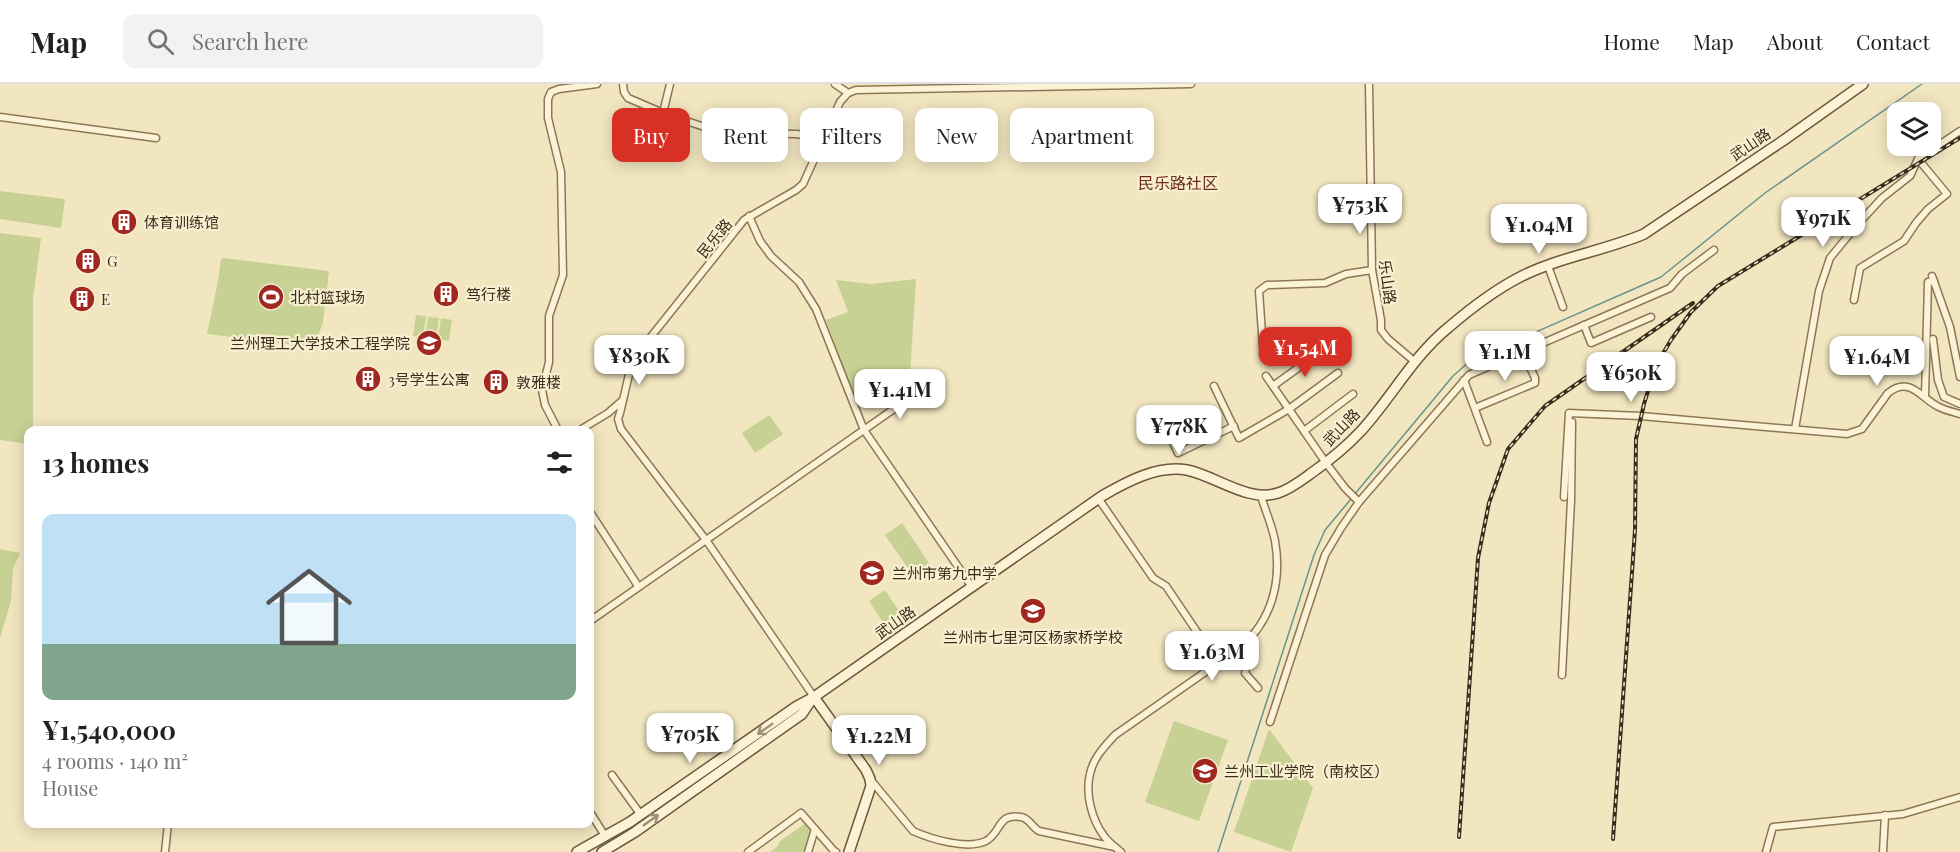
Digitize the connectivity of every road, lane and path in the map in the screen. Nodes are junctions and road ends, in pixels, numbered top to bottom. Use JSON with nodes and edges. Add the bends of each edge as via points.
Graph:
{"nodes":[{"id":1,"x":597,"y":84,"type":"edge"},
{"id":2,"x":623,"y":84,"type":"edge"},
{"id":3,"x":670,"y":84,"type":"edge"},
{"id":4,"x":834,"y":84,"type":"edge"},
{"id":5,"x":1191,"y":84,"type":"edge"},
{"id":6,"x":1370,"y":84,"type":"edge"},
{"id":7,"x":1863,"y":84,"type":"edge"},
{"id":8,"x":923,"y":86,"type":"edge"},
{"id":9,"x":848,"y":93,"type":"junction"},
{"id":10,"x":651,"y":108,"type":"edge"},
{"id":11,"x":664,"y":108,"type":"edge"},
{"id":12,"x":837,"y":108,"type":"edge"},
{"id":13,"x":0,"y":117,"type":"edge"},
{"id":14,"x":690,"y":122,"type":"edge"},
{"id":15,"x":1960,"y":131,"type":"edge"},
{"id":16,"x":800,"y":135,"type":"edge"},
{"id":17,"x":156,"y":138,"type":"dead end"},
{"id":18,"x":1918,"y":159,"type":"junction"},
{"id":19,"x":813,"y":162,"type":"edge"},
{"id":20,"x":749,"y":216,"type":"junction"},
{"id":21,"x":1714,"y":250,"type":"dead end"},
{"id":22,"x":1548,"y":266,"type":"junction"},
{"id":23,"x":1372,"y":270,"type":"junction"},
{"id":24,"x":1854,"y":300,"type":"dead end"},
{"id":25,"x":1563,"y":307,"type":"dead end"},
{"id":26,"x":1651,"y":318,"type":"dead end"},
{"id":27,"x":1584,"y":325,"type":"junction"},
{"id":28,"x":1933,"y":339,"type":"dead end"},
{"id":29,"x":1263,"y":347,"type":"dead end"},
{"id":30,"x":1323,"y":350,"type":"dead end"},
{"id":31,"x":1523,"y":352,"type":"junction"},
{"id":32,"x":1414,"y":361,"type":"junction"},
{"id":33,"x":1338,"y":373,"type":"dead end"},
{"id":34,"x":1266,"y":376,"type":"dead end"},
{"id":35,"x":1960,"y":377,"type":"edge"},
{"id":36,"x":1464,"y":380,"type":"junction"},
{"id":37,"x":1214,"y":386,"type":"dead end"},
{"id":38,"x":1273,"y":386,"type":"junction"},
{"id":39,"x":925,"y":393,"type":"dead end"},
{"id":40,"x":1353,"y":394,"type":"dead end"},
{"id":41,"x":1925,"y":396,"type":"junction"},
{"id":42,"x":623,"y":400,"type":"junction"},
{"id":43,"x":1960,"y":404,"type":"edge"},
{"id":44,"x":1475,"y":408,"type":"junction"},
{"id":45,"x":1289,"y":409,"type":"junction"},
{"id":46,"x":1572,"y":413,"type":"junction"},
{"id":47,"x":1960,"y":414,"type":"edge"},
{"id":48,"x":1161,"y":417,"type":"dead end"},
{"id":49,"x":556,"y":426,"type":"edge"},
{"id":50,"x":587,"y":426,"type":"edge"},
{"id":51,"x":1234,"y":426,"type":"junction"},
{"id":52,"x":1795,"y":429,"type":"junction"},
{"id":53,"x":864,"y":430,"type":"junction"},
{"id":54,"x":1304,"y":430,"type":"junction"},
{"id":55,"x":1487,"y":442,"type":"dead end"},
{"id":56,"x":1326,"y":463,"type":"junction"},
{"id":57,"x":1260,"y":496,"type":"junction"},
{"id":58,"x":1563,"y":497,"type":"dead end"},
{"id":59,"x":1098,"y":498,"type":"junction"},
{"id":60,"x":1357,"y":501,"type":"junction"},
{"id":61,"x":594,"y":518,"type":"edge"},
{"id":62,"x":706,"y":540,"type":"junction"},
{"id":63,"x":638,"y":586,"type":"junction"},
{"id":64,"x":972,"y":587,"type":"junction"},
{"id":65,"x":594,"y":618,"type":"edge"},
{"id":66,"x":1239,"y":649,"type":"junction"},
{"id":67,"x":1218,"y":663,"type":"junction"},
{"id":68,"x":1562,"y":675,"type":"dead end"},
{"id":69,"x":1258,"y":688,"type":"dead end"},
{"id":70,"x":814,"y":697,"type":"junction"},
{"id":71,"x":1270,"y":722,"type":"dead end"},
{"id":72,"x":612,"y":775,"type":"dead end"},
{"id":73,"x":870,"y":779,"type":"junction"},
{"id":74,"x":1960,"y":797,"type":"edge"},
{"id":75,"x":641,"y":815,"type":"junction"},
{"id":76,"x":1885,"y":815,"type":"junction"},
{"id":77,"x":594,"y":820,"type":"edge"},
{"id":78,"x":168,"y":828,"type":"edge"},
{"id":79,"x":815,"y":830,"type":"junction"},
{"id":80,"x":603,"y":838,"type":"junction"},
{"id":81,"x":1118,"y":850,"type":"edge"},
{"id":82,"x":606,"y":851,"type":"edge"},
{"id":83,"x":165,"y":852,"type":"edge"},
{"id":84,"x":577,"y":852,"type":"edge"},
{"id":85,"x":748,"y":852,"type":"edge"},
{"id":86,"x":808,"y":852,"type":"edge"},
{"id":87,"x":835,"y":852,"type":"edge"},
{"id":88,"x":849,"y":852,"type":"edge"},
{"id":89,"x":1766,"y":852,"type":"edge"},
{"id":90,"x":1883,"y":852,"type":"edge"}],
"edges":[{"from":1,"to":49,"type":"street","via":[[559,89],[551,92],[548,99],[548,118],[561,172],[563,275],[549,316],[549,362],[542,390]]},
{"from":2,"to":10,"type":"street","via":[[628,98]]},
{"from":3,"to":11,"type":"street"},
{"from":4,"to":9,"type":"street"},
{"from":5,"to":8,"type":"street"},
{"from":6,"to":23,"type":"street","name":"乐山路"},
{"from":7,"to":22,"type":"main road","name":"武山路","via":[[1644,234]]},
{"from":8,"to":9,"type":"street"},
{"from":9,"to":12,"type":"street","name":"民乐路"},
{"from":13,"to":17,"type":"street"},
{"from":14,"to":16,"type":"street","via":[[722,133]]},
{"from":15,"to":18,"type":"street"},
{"from":18,"to":24,"type":"street","via":[[1947,194],[1928,209],[1904,241],[1860,268]]},
{"from":18,"to":52,"type":"street","via":[[1910,176],[1882,198],[1830,258],[1819,291]]},
{"from":19,"to":20,"type":"street","name":"民乐路","via":[[803,184]]},
{"from":20,"to":42,"type":"street","name":"民乐路","via":[[638,353]]},
{"from":20,"to":53,"type":"street","via":[[765,249],[800,282],[816,309]]},
{"from":21,"to":27,"type":"street","via":[[1670,288]]},
{"from":22,"to":25,"type":"street"},
{"from":22,"to":32,"type":"main road","name":"武山路","via":[[1502,288],[1449,327]]},
{"from":23,"to":29,"type":"street","via":[[1346,274],[1325,283],[1268,285],[1259,291]]},
{"from":23,"to":32,"type":"street","name":"乐山路","via":[[1381,330]]},
{"from":26,"to":27,"type":"street","via":[[1591,343]]},
{"from":27,"to":31,"type":"street"},
{"from":28,"to":43,"type":"street","via":[[1944,397]]},
{"from":30,"to":38,"type":"street"},
{"from":31,"to":36,"type":"street"},
{"from":31,"to":44,"type":"street","via":[[1535,383]]},
{"from":32,"to":56,"type":"main road","name":"武山路","via":[[1361,430]]},
{"from":33,"to":45,"type":"street"},
{"from":34,"to":38,"type":"street"},
{"from":35,"to":41,"type":"street","via":[[1950,327],[1933,278],[1928,282]]},
{"from":36,"to":44,"type":"street"},
{"from":36,"to":60,"type":"street"},
{"from":37,"to":51,"type":"street"},
{"from":38,"to":45,"type":"street"},
{"from":39,"to":53,"type":"street"},
{"from":40,"to":54,"type":"street"},
{"from":41,"to":47,"type":"street","via":[[1939,407]]},
{"from":41,"to":52,"type":"street","via":[[1911,388],[1893,389],[1882,398],[1862,429],[1854,433]]},
{"from":42,"to":50,"type":"street"},
{"from":42,"to":62,"type":"street","name":"民乐路","via":[[618,419],[621,429]]},
{"from":44,"to":55,"type":"street"},
{"from":45,"to":51,"type":"street","via":[[1239,438]]},
{"from":45,"to":54,"type":"street"},
{"from":46,"to":52,"type":"street"},
{"from":46,"to":58,"type":"street"},
{"from":46,"to":68,"type":"street"},
{"from":48,"to":51,"type":"street","via":[[1178,453]]},
{"from":53,"to":62,"type":"street"},
{"from":53,"to":64,"type":"street"},
{"from":54,"to":56,"type":"street"},
{"from":56,"to":57,"type":"main road","name":"武山路","via":[[1278,494]]},
{"from":56,"to":60,"type":"street"},
{"from":57,"to":59,"type":"main road","name":"武山路","via":[[1202,474],[1175,469],[1135,479]]},
{"from":57,"to":66,"type":"street","via":[[1274,538],[1275,588],[1269,610],[1254,636]]},
{"from":59,"to":64,"type":"main road","name":"武山路"},
{"from":59,"to":67,"type":"street","via":[[1153,578],[1167,586]]},
{"from":60,"to":71,"type":"street","via":[[1325,555]]},
{"from":61,"to":63,"type":"street"},
{"from":62,"to":63,"type":"street"},
{"from":62,"to":70,"type":"street","name":"民乐路"},
{"from":63,"to":65,"type":"street"},
{"from":64,"to":70,"type":"main road","name":"武山路"},
{"from":66,"to":67,"type":"street"},
{"from":66,"to":69,"type":"street","via":[[1248,660],[1245,673]]},
{"from":67,"to":81,"type":"street","via":[[1124,728],[1095,761],[1090,774],[1091,804],[1105,838]]},
{"from":70,"to":73,"type":"main road"},
{"from":70,"to":75,"type":"main road","one_way":true},
{"from":82,"to":70,"type":"main road","one_way":true,"via":[[802,714]]},
{"from":72,"to":75,"type":"street"},
{"from":73,"to":81,"type":"street","via":[[913,831],[922,835],[958,844],[978,843],[994,834],[1003,820],[1021,817],[1039,831]]},
{"from":73,"to":88,"type":"main road"},
{"from":74,"to":76,"type":"street","via":[[1903,814]]},
{"from":75,"to":80,"type":"main road"},
{"from":76,"to":89,"type":"street","via":[[1773,827]]},
{"from":76,"to":90,"type":"street"},
{"from":77,"to":80,"type":"street"},
{"from":78,"to":83,"type":"street"},
{"from":79,"to":85,"type":"street","via":[[801,813]]},
{"from":79,"to":86,"type":"street"},
{"from":79,"to":87,"type":"street"},
{"from":80,"to":82,"type":"street"},
{"from":80,"to":84,"type":"main road"}]}
